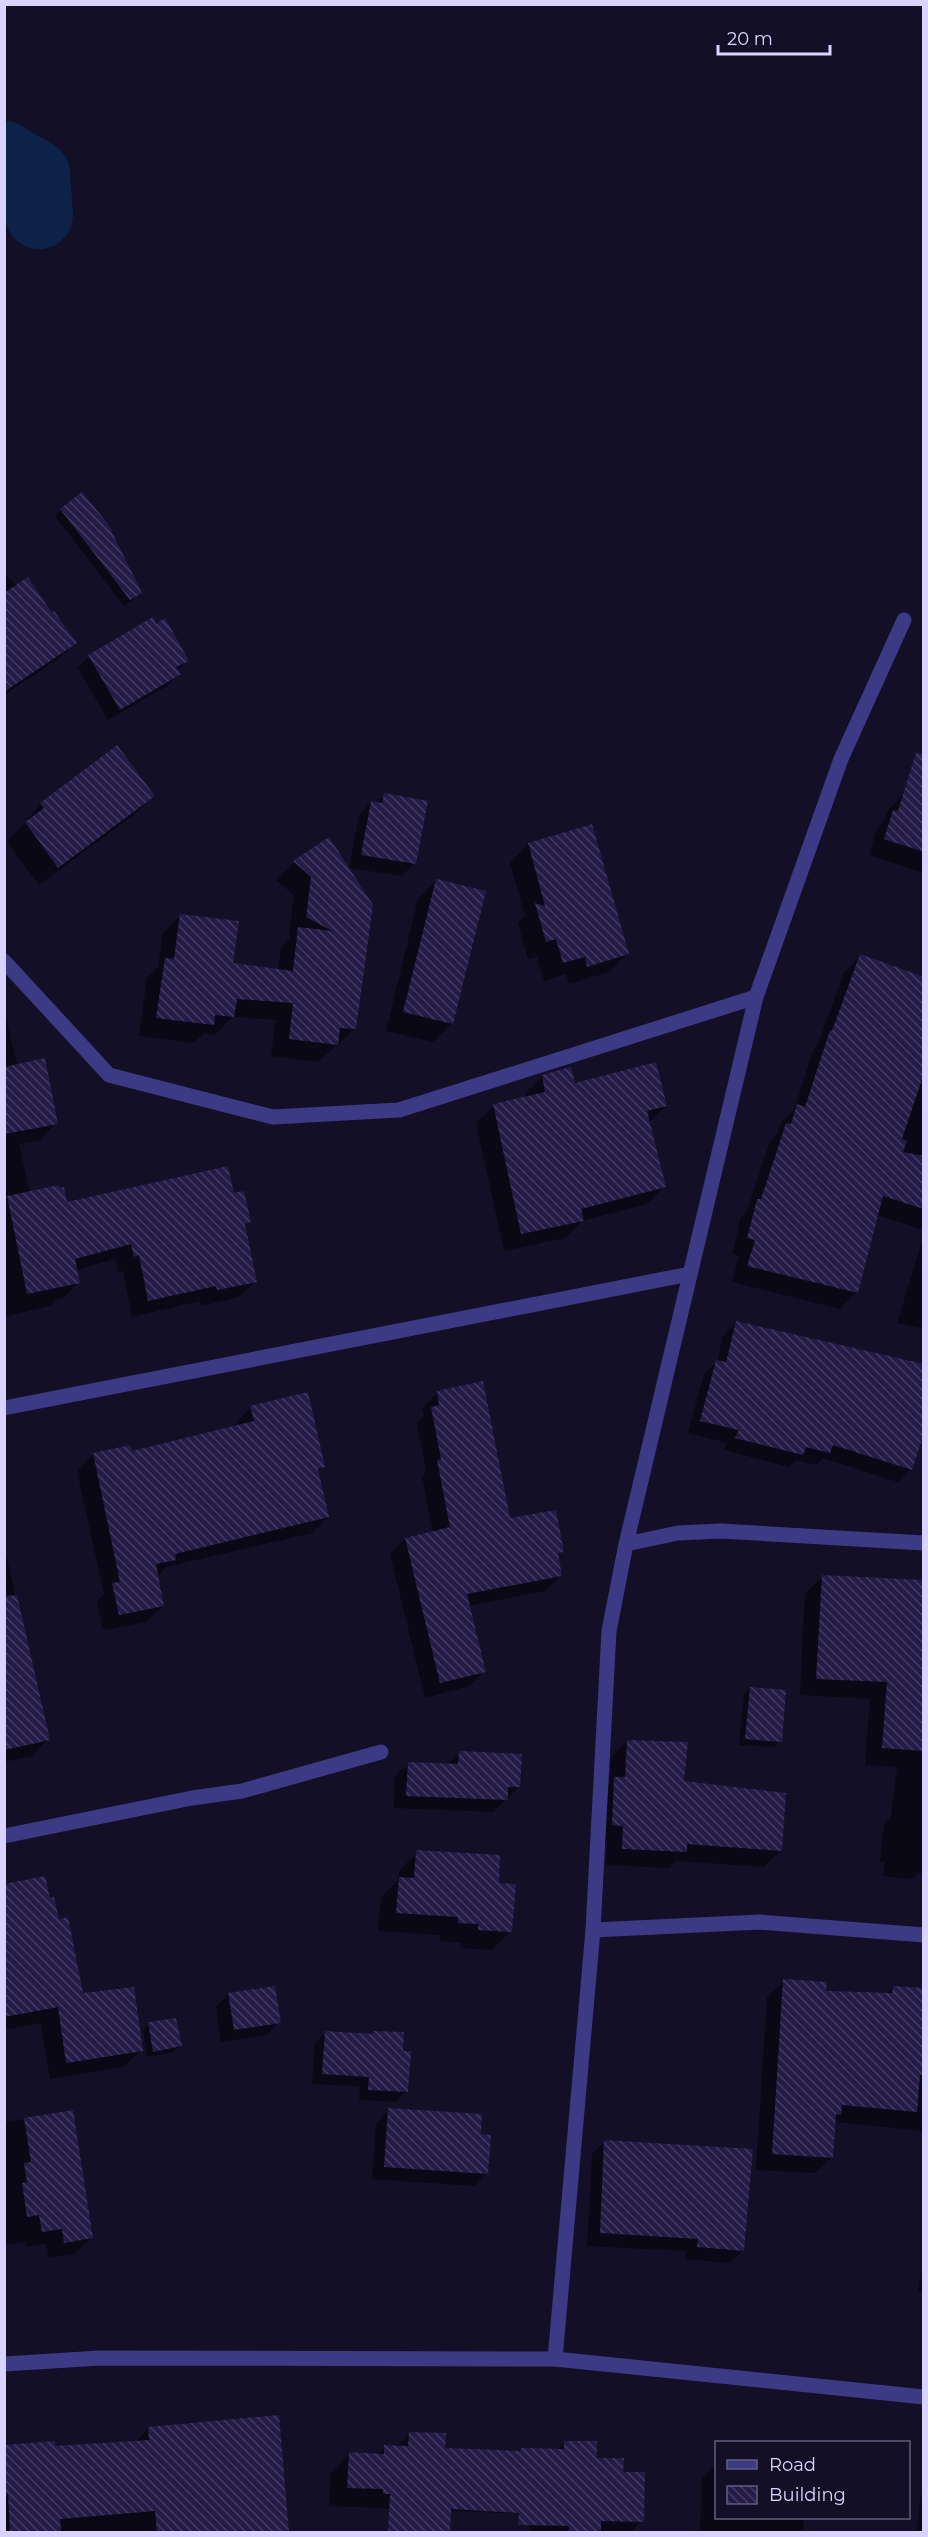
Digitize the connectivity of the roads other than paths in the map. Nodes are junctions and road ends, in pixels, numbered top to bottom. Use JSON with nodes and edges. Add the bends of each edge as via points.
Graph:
{"nodes":[{"id":1,"x":904,"y":620,"type":"dead end"},
{"id":2,"x":4,"y":961,"type":"edge"},
{"id":3,"x":756,"y":997,"type":"junction"},
{"id":4,"x":690,"y":1274,"type":"junction"},
{"id":5,"x":4,"y":1408,"type":"edge"},
{"id":6,"x":924,"y":1543,"type":"edge"},
{"id":7,"x":626,"y":1544,"type":"junction"},
{"id":8,"x":381,"y":1752,"type":"dead end"},
{"id":9,"x":4,"y":1836,"type":"edge"},
{"id":10,"x":593,"y":1930,"type":"junction"},
{"id":11,"x":924,"y":1935,"type":"edge"},
{"id":12,"x":555,"y":2359,"type":"junction"},
{"id":13,"x":4,"y":2364,"type":"edge"},
{"id":14,"x":924,"y":2397,"type":"edge"}],
"edges":[{"from":1,"to":3,"type":"street","via":[[841,759]]},
{"from":2,"to":3,"type":"street","via":[[109,1075],[273,1118],[399,1110]]},
{"from":3,"to":4,"type":"street"},
{"from":4,"to":5,"type":"street"},
{"from":4,"to":7,"type":"street"},
{"from":6,"to":7,"type":"street","via":[[721,1531],[678,1533]]},
{"from":7,"to":10,"type":"street","via":[[609,1631]]},
{"from":8,"to":9,"type":"street","via":[[242,1791]]},
{"from":10,"to":11,"type":"street","via":[[760,1922]]},
{"from":10,"to":12,"type":"street"},
{"from":12,"to":13,"type":"street","via":[[100,2358]]},
{"from":12,"to":14,"type":"street"}]}
